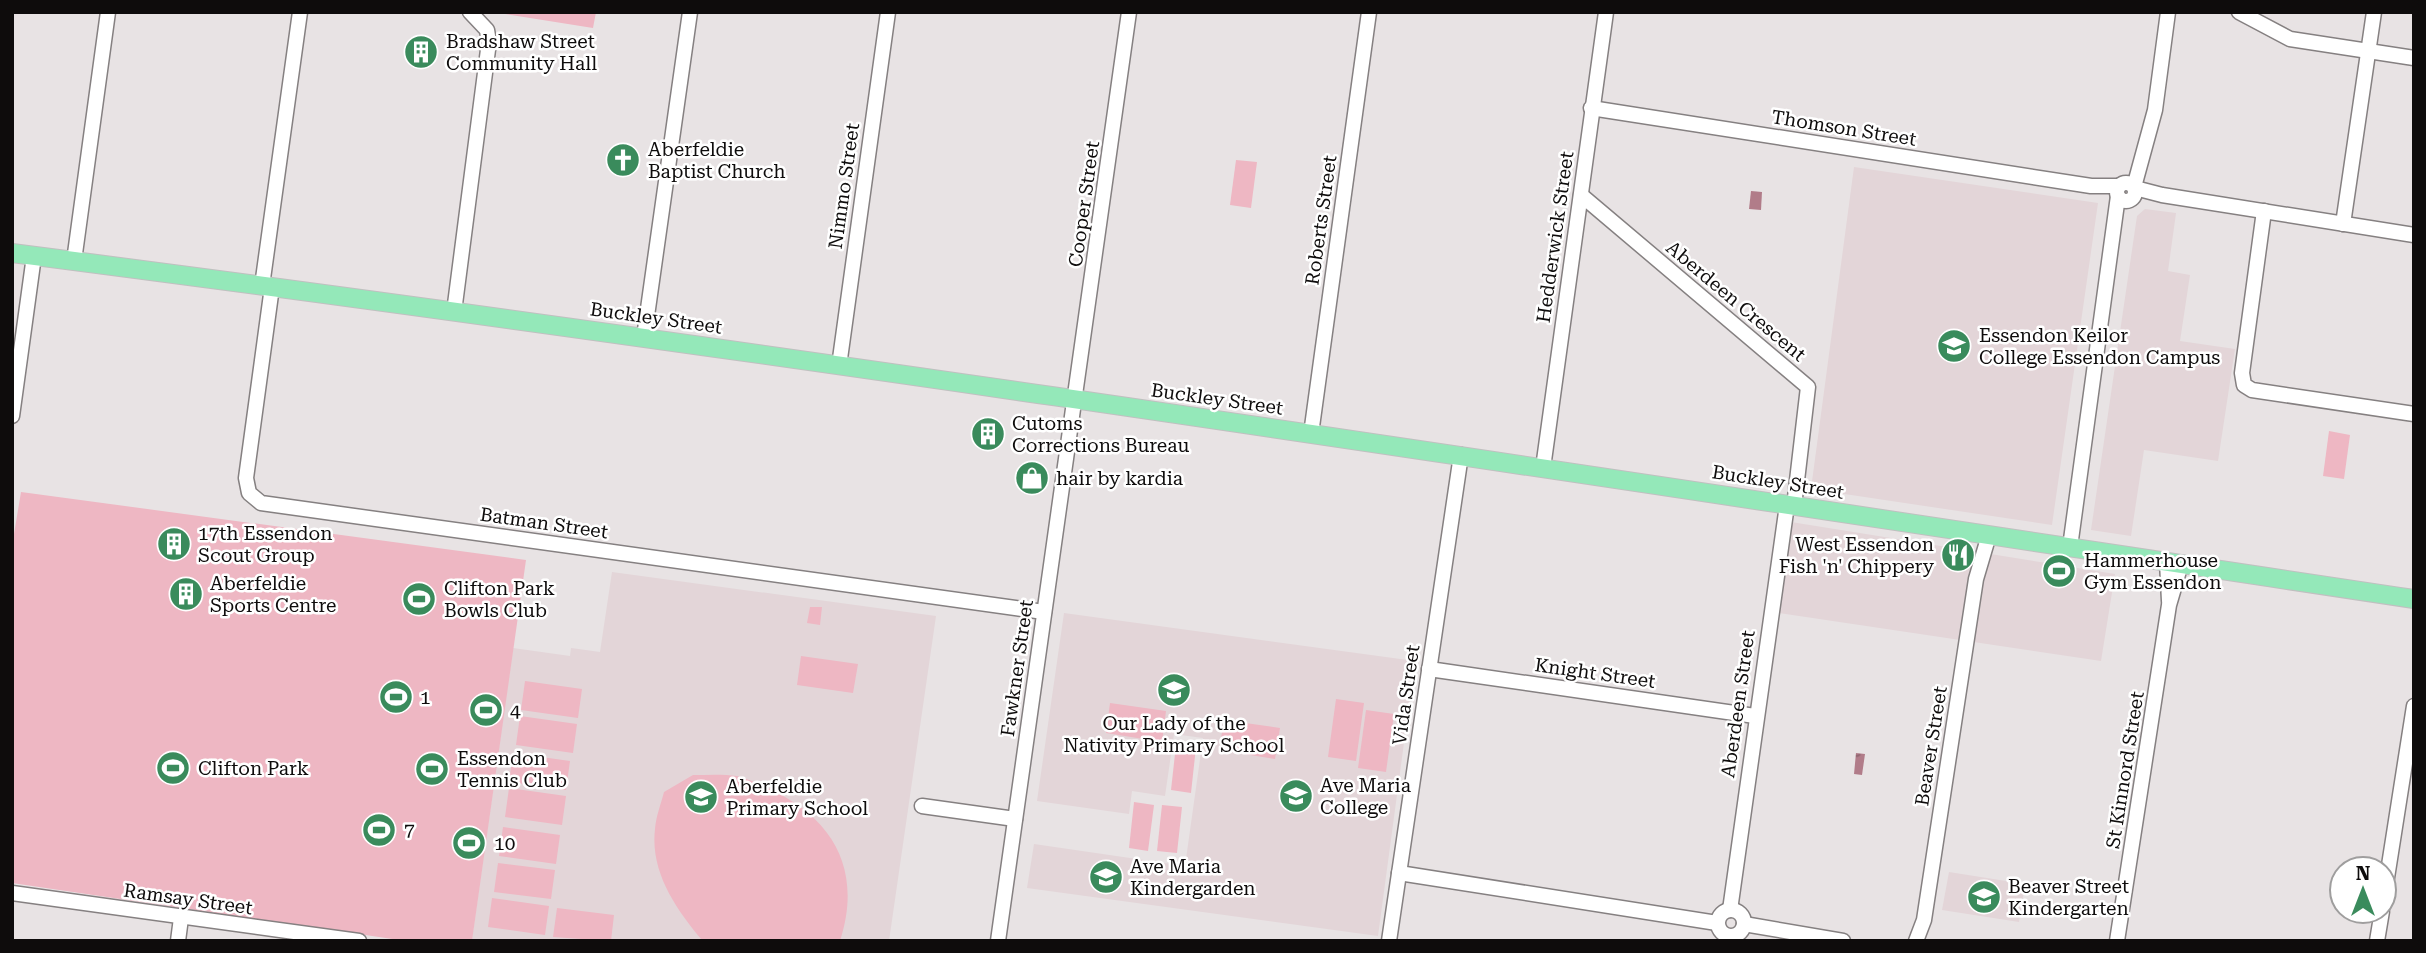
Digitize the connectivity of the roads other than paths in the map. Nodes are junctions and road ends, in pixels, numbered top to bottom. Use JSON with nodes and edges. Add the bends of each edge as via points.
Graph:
{"nodes":[{"id":1,"x":108,"y":12,"type":"edge"},
{"id":2,"x":300,"y":12,"type":"edge"},
{"id":3,"x":470,"y":12,"type":"edge"},
{"id":4,"x":690,"y":12,"type":"edge"},
{"id":5,"x":888,"y":12,"type":"edge"},
{"id":6,"x":1129,"y":12,"type":"edge"},
{"id":7,"x":1369,"y":12,"type":"edge"},
{"id":8,"x":1606,"y":12,"type":"edge"},
{"id":9,"x":2168,"y":12,"type":"edge"},
{"id":10,"x":2239,"y":12,"type":"edge"},
{"id":11,"x":2374,"y":12,"type":"edge"},
{"id":12,"x":2368,"y":51,"type":"junction"},
{"id":13,"x":2414,"y":58,"type":"edge"},
{"id":14,"x":1591,"y":108,"type":"junction"},
{"id":15,"x":2126,"y":191,"type":"junction"},
{"id":16,"x":1581,"y":195,"type":"junction"},
{"id":17,"x":2264,"y":211,"type":"junction"},
{"id":18,"x":2343,"y":224,"type":"junction"},
{"id":19,"x":2414,"y":235,"type":"edge"},
{"id":20,"x":12,"y":253,"type":"edge"},
{"id":21,"x":34,"y":256,"type":"junction"},
{"id":22,"x":74,"y":261,"type":"junction"},
{"id":23,"x":267,"y":287,"type":"junction"},
{"id":24,"x":454,"y":313,"type":"junction"},
{"id":25,"x":644,"y":337,"type":"junction"},
{"id":26,"x":839,"y":366,"type":"junction"},
{"id":27,"x":1074,"y":401,"type":"junction"},
{"id":28,"x":2414,"y":414,"type":"edge"},
{"id":29,"x":12,"y":416,"type":"edge"},
{"id":30,"x":1311,"y":434,"type":"junction"},
{"id":31,"x":1461,"y":455,"type":"junction"},
{"id":32,"x":1543,"y":468,"type":"junction"},
{"id":33,"x":1790,"y":505,"type":"junction"},
{"id":34,"x":1983,"y":534,"type":"junction"},
{"id":35,"x":2070,"y":547,"type":"junction"},
{"id":36,"x":2174,"y":563,"type":"junction"},
{"id":37,"x":2414,"y":599,"type":"edge"},
{"id":38,"x":1044,"y":612,"type":"junction"},
{"id":39,"x":1429,"y":669,"type":"junction"},
{"id":40,"x":2414,"y":706,"type":"edge"},
{"id":41,"x":1755,"y":716,"type":"junction"},
{"id":42,"x":922,"y":806,"type":"dead end"},
{"id":43,"x":1015,"y":819,"type":"junction"},
{"id":44,"x":2391,"y":855,"type":"edge"},
{"id":45,"x":1399,"y":873,"type":"junction"},
{"id":46,"x":12,"y":893,"type":"edge"},
{"id":47,"x":1730,"y":909,"type":"junction"},
{"id":48,"x":181,"y":918,"type":"junction"},
{"id":49,"x":1924,"y":919,"type":"junction"},
{"id":50,"x":1744,"y":924,"type":"junction"},
{"id":51,"x":1722,"y":933,"type":"edge"},
{"id":52,"x":178,"y":941,"type":"edge"},
{"id":53,"x":359,"y":941,"type":"edge"},
{"id":54,"x":998,"y":941,"type":"edge"},
{"id":55,"x":1389,"y":941,"type":"edge"},
{"id":56,"x":1843,"y":941,"type":"edge"},
{"id":57,"x":1916,"y":941,"type":"edge"},
{"id":58,"x":1925,"y":941,"type":"edge"},
{"id":59,"x":2117,"y":941,"type":"edge"}],
"edges":[{"from":1,"to":22,"type":"street"},
{"from":2,"to":23,"type":"street","name":"Batman Street"},
{"from":3,"to":24,"type":"street","via":[[487,30],[489,42]]},
{"from":4,"to":25,"type":"street"},
{"from":5,"to":26,"type":"street","name":"Nimmo Street"},
{"from":6,"to":27,"type":"street","name":"Cooper Street"},
{"from":7,"to":30,"type":"street","name":"Roberts Street"},
{"from":8,"to":14,"type":"street","name":"Hedderwick Street"},
{"from":9,"to":15,"type":"street","via":[[2155,110],[2144,153]]},
{"from":10,"to":12,"type":"street","via":[[2290,39]]},
{"from":11,"to":12,"type":"street"},
{"from":12,"to":13,"type":"street"},
{"from":12,"to":18,"type":"street"},
{"from":14,"to":15,"type":"street","name":"Thomson Street"},
{"from":14,"to":16,"type":"street","name":"Hedderwick Street"},
{"from":15,"to":17,"type":"street","name":"Thomson Street"},
{"from":15,"to":35,"type":"street","via":[[2115,222]]},
{"from":16,"to":32,"type":"street","name":"Hedderwick Street"},
{"from":16,"to":33,"type":"street","name":"Aberdeen Crescent","via":[[1808,387]]},
{"from":17,"to":18,"type":"street","name":"Thomson Street"},
{"from":17,"to":28,"type":"street","via":[[2244,385],[2252,390]]},
{"from":18,"to":19,"type":"street","name":"Thomson Street"},
{"from":20,"to":21,"type":"main road","name":"Buckley Street"},
{"from":21,"to":22,"type":"main road","name":"Buckley Street"},
{"from":21,"to":29,"type":"street"},
{"from":22,"to":23,"type":"main road","name":"Buckley Street"},
{"from":23,"to":24,"type":"main road","name":"Buckley Street"},
{"from":23,"to":38,"type":"street","name":"Batman Street","via":[[246,478],[248,493],[261,503]]},
{"from":24,"to":25,"type":"main road","name":"Buckley Street"},
{"from":25,"to":26,"type":"main road","name":"Buckley Street"},
{"from":26,"to":27,"type":"main road","name":"Buckley Street"},
{"from":27,"to":30,"type":"main road","name":"Buckley Street"},
{"from":27,"to":38,"type":"street","name":"Fawkner Street"},
{"from":30,"to":31,"type":"main road","name":"Buckley Street"},
{"from":31,"to":32,"type":"main road","name":"Buckley Street"},
{"from":31,"to":39,"type":"street","name":"Vida Street"},
{"from":32,"to":33,"type":"main road","name":"Buckley Street"},
{"from":33,"to":34,"type":"main road","name":"Buckley Street"},
{"from":33,"to":41,"type":"street","name":"Aberdeen Street"},
{"from":34,"to":35,"type":"main road","name":"Buckley Street"},
{"from":34,"to":49,"type":"street","name":"Beaver Street"},
{"from":35,"to":36,"type":"main road","name":"Buckley Street"},
{"from":36,"to":37,"type":"main road","name":"Buckley Street"},
{"from":36,"to":59,"type":"street","name":"St Kinnord Street"},
{"from":38,"to":43,"type":"street","name":"Fawkner Street"},
{"from":39,"to":41,"type":"street","name":"Knight Street"},
{"from":39,"to":45,"type":"street","name":"Vida Street"},
{"from":40,"to":44,"type":"street"},
{"from":41,"to":47,"type":"street","name":"Aberdeen Street"},
{"from":42,"to":43,"type":"street"},
{"from":43,"to":54,"type":"street","name":"Fawkner Street"},
{"from":45,"to":51,"type":"street"},
{"from":45,"to":55,"type":"street","name":"Vida Street"},
{"from":46,"to":48,"type":"street","name":"Ramsay Street"},
{"from":47,"to":50,"type":"street","via":[[1740,914]]},
{"from":47,"to":51,"type":"street","via":[[1721,914]]},
{"from":48,"to":52,"type":"street"},
{"from":48,"to":53,"type":"street","name":"Ramsay Street"},
{"from":49,"to":57,"type":"street","name":"Beaver Street"},
{"from":49,"to":58,"type":"street","name":"Beaver Street"},
{"from":50,"to":51,"type":"street","via":[[1737,934]]},
{"from":50,"to":56,"type":"street"}]}
